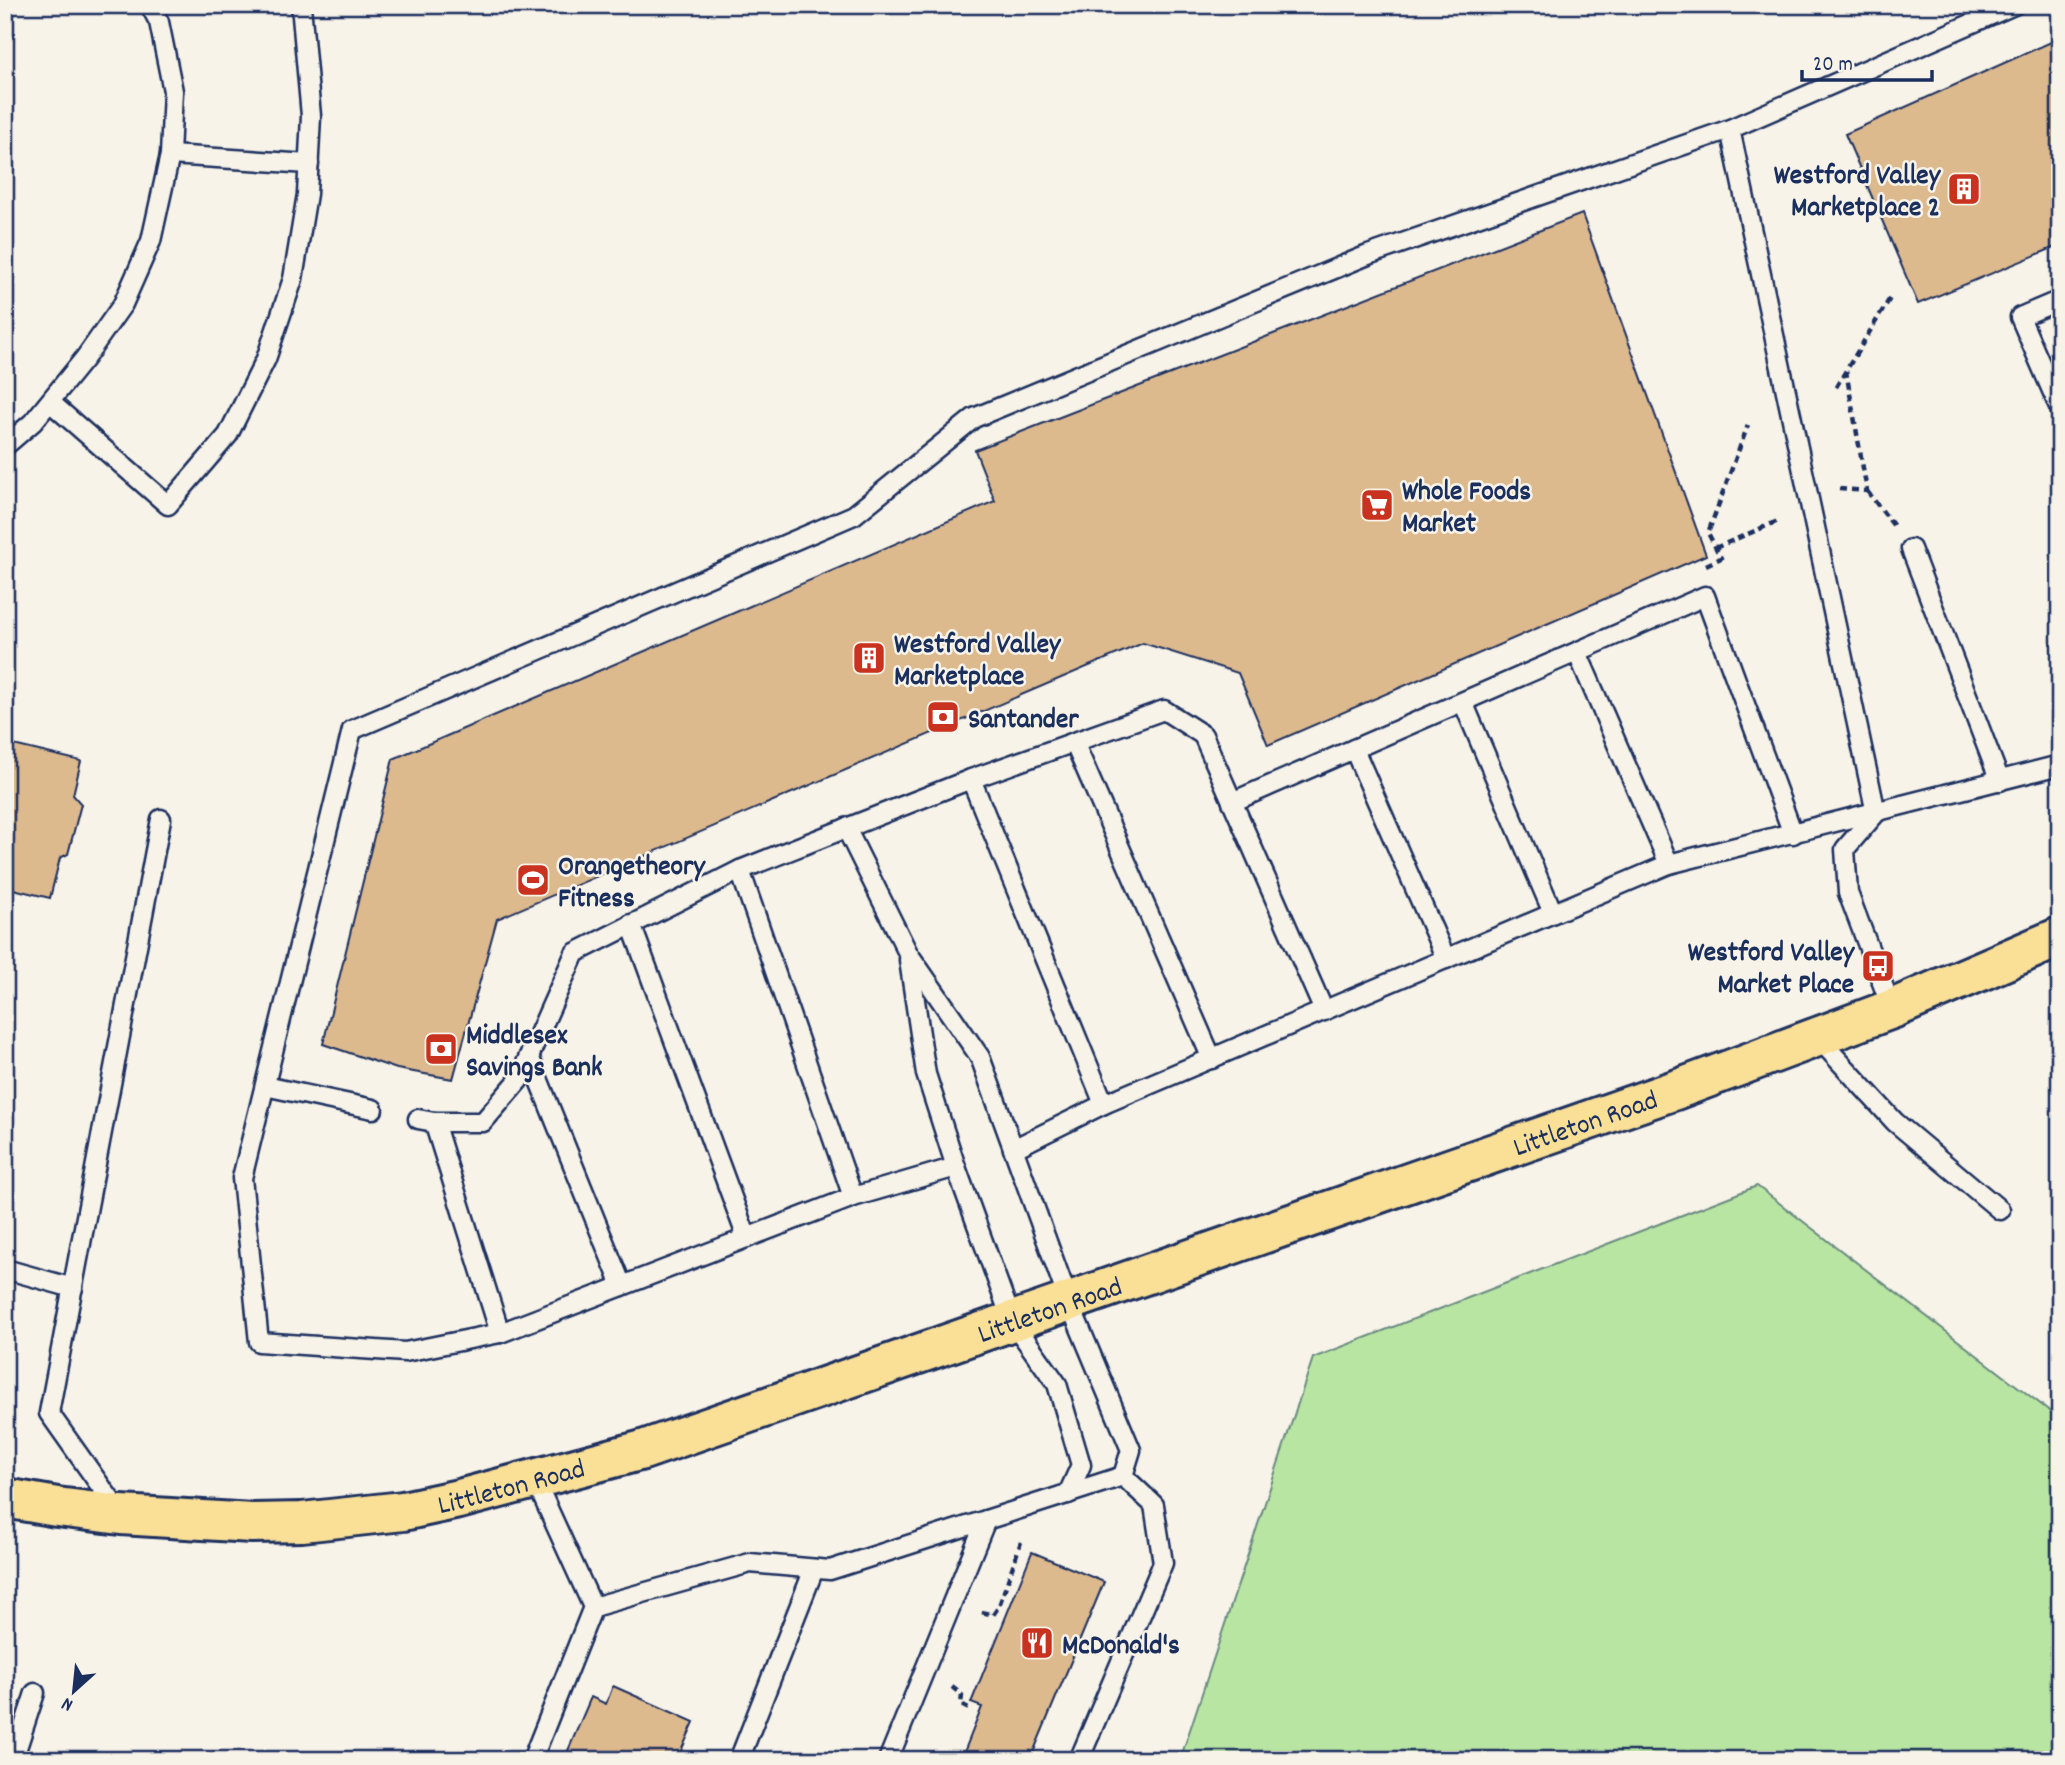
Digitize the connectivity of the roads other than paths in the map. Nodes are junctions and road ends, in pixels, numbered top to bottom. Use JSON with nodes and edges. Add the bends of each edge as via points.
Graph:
{"nodes":[{"id":1,"x":150,"y":5,"type":"edge"},
{"id":2,"x":301,"y":5,"type":"edge"},
{"id":3,"x":2014,"y":5,"type":"edge"},
{"id":4,"x":1730,"y":129,"type":"junction"},
{"id":5,"x":170,"y":155,"type":"junction"},
{"id":6,"x":309,"y":164,"type":"junction"},
{"id":7,"x":2060,"y":300,"type":"edge"},
{"id":8,"x":50,"y":402,"type":"junction"},
{"id":9,"x":2060,"y":409,"type":"edge"},
{"id":10,"x":5,"y":446,"type":"edge"},
{"id":11,"x":1911,"y":549,"type":"road end"},
{"id":12,"x":1577,"y":652,"type":"junction"},
{"id":13,"x":1462,"y":702,"type":"junction"},
{"id":14,"x":1074,"y":742,"type":"junction"},
{"id":15,"x":1354,"y":749,"type":"junction"},
{"id":16,"x":2060,"y":765,"type":"edge"},
{"id":17,"x":971,"y":779,"type":"junction"},
{"id":18,"x":2000,"y":780,"type":"junction"},
{"id":19,"x":1232,"y":802,"type":"junction"},
{"id":20,"x":1876,"y":813,"type":"junction"},
{"id":21,"x":161,"y":819,"type":"dead end"},
{"id":22,"x":846,"y":828,"type":"junction"},
{"id":23,"x":1793,"y":834,"type":"junction"},
{"id":24,"x":1669,"y":864,"type":"junction"},
{"id":25,"x":740,"y":870,"type":"junction"},
{"id":26,"x":1553,"y":913,"type":"junction"},
{"id":27,"x":631,"y":924,"type":"junction"},
{"id":28,"x":2060,"y":937,"type":"edge"},
{"id":29,"x":908,"y":953,"type":"junction"},
{"id":30,"x":1446,"y":959,"type":"junction"},
{"id":31,"x":1892,"y":1009,"type":"junction"},
{"id":32,"x":1324,"y":1011,"type":"junction"},
{"id":33,"x":1818,"y":1038,"type":"junction"},
{"id":34,"x":528,"y":1056,"type":"junction"},
{"id":35,"x":1212,"y":1059,"type":"junction"},
{"id":36,"x":265,"y":1086,"type":"junction"},
{"id":37,"x":1104,"y":1104,"type":"junction"},
{"id":38,"x":373,"y":1109,"type":"dead end"},
{"id":39,"x":1013,"y":1149,"type":"junction"},
{"id":40,"x":956,"y":1167,"type":"junction"},
{"id":41,"x":853,"y":1197,"type":"junction"},
{"id":42,"x":2000,"y":1209,"type":"dead end"},
{"id":43,"x":747,"y":1238,"type":"junction"},
{"id":44,"x":5,"y":1269,"type":"edge"},
{"id":45,"x":622,"y":1286,"type":"junction"},
{"id":46,"x":73,"y":1288,"type":"junction"},
{"id":47,"x":1069,"y":1302,"type":"junction"},
{"id":48,"x":1012,"y":1321,"type":"junction"},
{"id":49,"x":500,"y":1333,"type":"junction"},
{"id":50,"x":1123,"y":1476,"type":"junction"},
{"id":51,"x":535,"y":1480,"type":"junction"},
{"id":52,"x":1068,"y":1494,"type":"junction"},
{"id":53,"x":5,"y":1498,"type":"edge"},
{"id":54,"x":121,"y":1515,"type":"junction"},
{"id":55,"x":986,"y":1520,"type":"junction"},
{"id":56,"x":814,"y":1569,"type":"junction"},
{"id":57,"x":593,"y":1606,"type":"junction"},
{"id":58,"x":35,"y":1693,"type":"dead end"},
{"id":59,"x":13,"y":1760,"type":"edge"},
{"id":60,"x":532,"y":1760,"type":"edge"},
{"id":61,"x":739,"y":1760,"type":"edge"},
{"id":62,"x":888,"y":1760,"type":"edge"},
{"id":63,"x":1079,"y":1760,"type":"edge"}],
"edges":[{"from":1,"to":5,"type":"lane","via":[[159,22],[173,91]]},
{"from":2,"to":6,"type":"lane","via":[[311,116]]},
{"from":3,"to":4,"type":"lane"},
{"from":4,"to":20,"type":"lane"},
{"from":4,"to":36,"type":"lane","via":[[1368,255],[974,418],[854,515],[352,730]]},
{"from":5,"to":6,"type":"lane"},
{"from":5,"to":8,"type":"lane","via":[[151,241],[123,304]]},
{"from":6,"to":8,"type":"lane","via":[[293,279],[266,359],[228,435],[168,505]]},
{"from":7,"to":9,"type":"lane","via":[[2020,317]]},
{"from":8,"to":10,"type":"lane"},
{"from":11,"to":18,"type":"lane"},
{"from":12,"to":13,"type":"lane"},
{"from":12,"to":23,"type":"lane","via":[[1705,596]]},
{"from":12,"to":24,"type":"lane"},
{"from":13,"to":15,"type":"lane"},
{"from":13,"to":26,"type":"lane"},
{"from":14,"to":17,"type":"lane"},
{"from":14,"to":19,"type":"lane","via":[[1164,710],[1203,735]]},
{"from":14,"to":35,"type":"lane"},
{"from":15,"to":19,"type":"lane"},
{"from":15,"to":30,"type":"lane"},
{"from":16,"to":18,"type":"lane"},
{"from":17,"to":22,"type":"lane"},
{"from":17,"to":37,"type":"lane"},
{"from":18,"to":20,"type":"lane"},
{"from":19,"to":32,"type":"lane"},
{"from":20,"to":23,"type":"lane"},
{"from":20,"to":31,"type":"lane","via":[[1846,849],[1848,893]]},
{"from":21,"to":46,"type":"lane"},
{"from":22,"to":25,"type":"lane"},
{"from":22,"to":29,"type":"lane"},
{"from":23,"to":24,"type":"lane"},
{"from":24,"to":26,"type":"lane"},
{"from":25,"to":27,"type":"lane"},
{"from":25,"to":41,"type":"lane"},
{"from":26,"to":30,"type":"lane"},
{"from":27,"to":34,"type":"lane","via":[[575,953]]},
{"from":27,"to":43,"type":"lane"},
{"from":28,"to":31,"type":"main road","name":"Littleton Road"},
{"from":29,"to":39,"type":"lane","via":[[980,1058]]},
{"from":29,"to":40,"type":"lane","via":[[926,1074]]},
{"from":30,"to":32,"type":"lane"},
{"from":31,"to":33,"type":"main road","name":"Littleton Road"},
{"from":32,"to":35,"type":"lane"},
{"from":33,"to":42,"type":"lane","via":[[1895,1122]]},
{"from":33,"to":47,"type":"main road","name":"Littleton Road"},
{"from":34,"to":45,"type":"lane"},
{"from":34,"to":49,"type":"lane","via":[[518,1081],[483,1122],[426,1121]]},
{"from":35,"to":37,"type":"lane"},
{"from":36,"to":38,"type":"lane"},
{"from":36,"to":49,"type":"lane","via":[[242,1178],[259,1342],[405,1352]]},
{"from":37,"to":39,"type":"lane"},
{"from":39,"to":47,"type":"lane"},
{"from":40,"to":41,"type":"lane"},
{"from":40,"to":48,"type":"lane"},
{"from":41,"to":43,"type":"lane"},
{"from":43,"to":45,"type":"lane"},
{"from":44,"to":46,"type":"lane"},
{"from":45,"to":49,"type":"lane"},
{"from":46,"to":54,"type":"lane","via":[[49,1413]]},
{"from":47,"to":48,"type":"main road","name":"Littleton Road"},
{"from":47,"to":50,"type":"lane","via":[[1131,1450]]},
{"from":48,"to":51,"type":"main road","name":"Littleton Road","via":[[643,1450]]},
{"from":48,"to":52,"type":"lane","via":[[1057,1384],[1081,1465]]},
{"from":50,"to":52,"type":"lane"},
{"from":50,"to":63,"type":"lane","via":[[1154,1505],[1163,1563]]},
{"from":51,"to":54,"type":"main road","name":"Littleton Road","via":[[403,1511],[302,1521],[252,1523]]},
{"from":51,"to":57,"type":"lane"},
{"from":52,"to":55,"type":"lane"},
{"from":53,"to":54,"type":"main road","name":"Littleton Road"},
{"from":55,"to":56,"type":"lane","via":[[830,1570]]},
{"from":55,"to":62,"type":"lane"},
{"from":56,"to":57,"type":"lane","via":[[750,1563]]},
{"from":56,"to":61,"type":"lane"},
{"from":57,"to":60,"type":"lane"},
{"from":58,"to":59,"type":"lane"}]}
